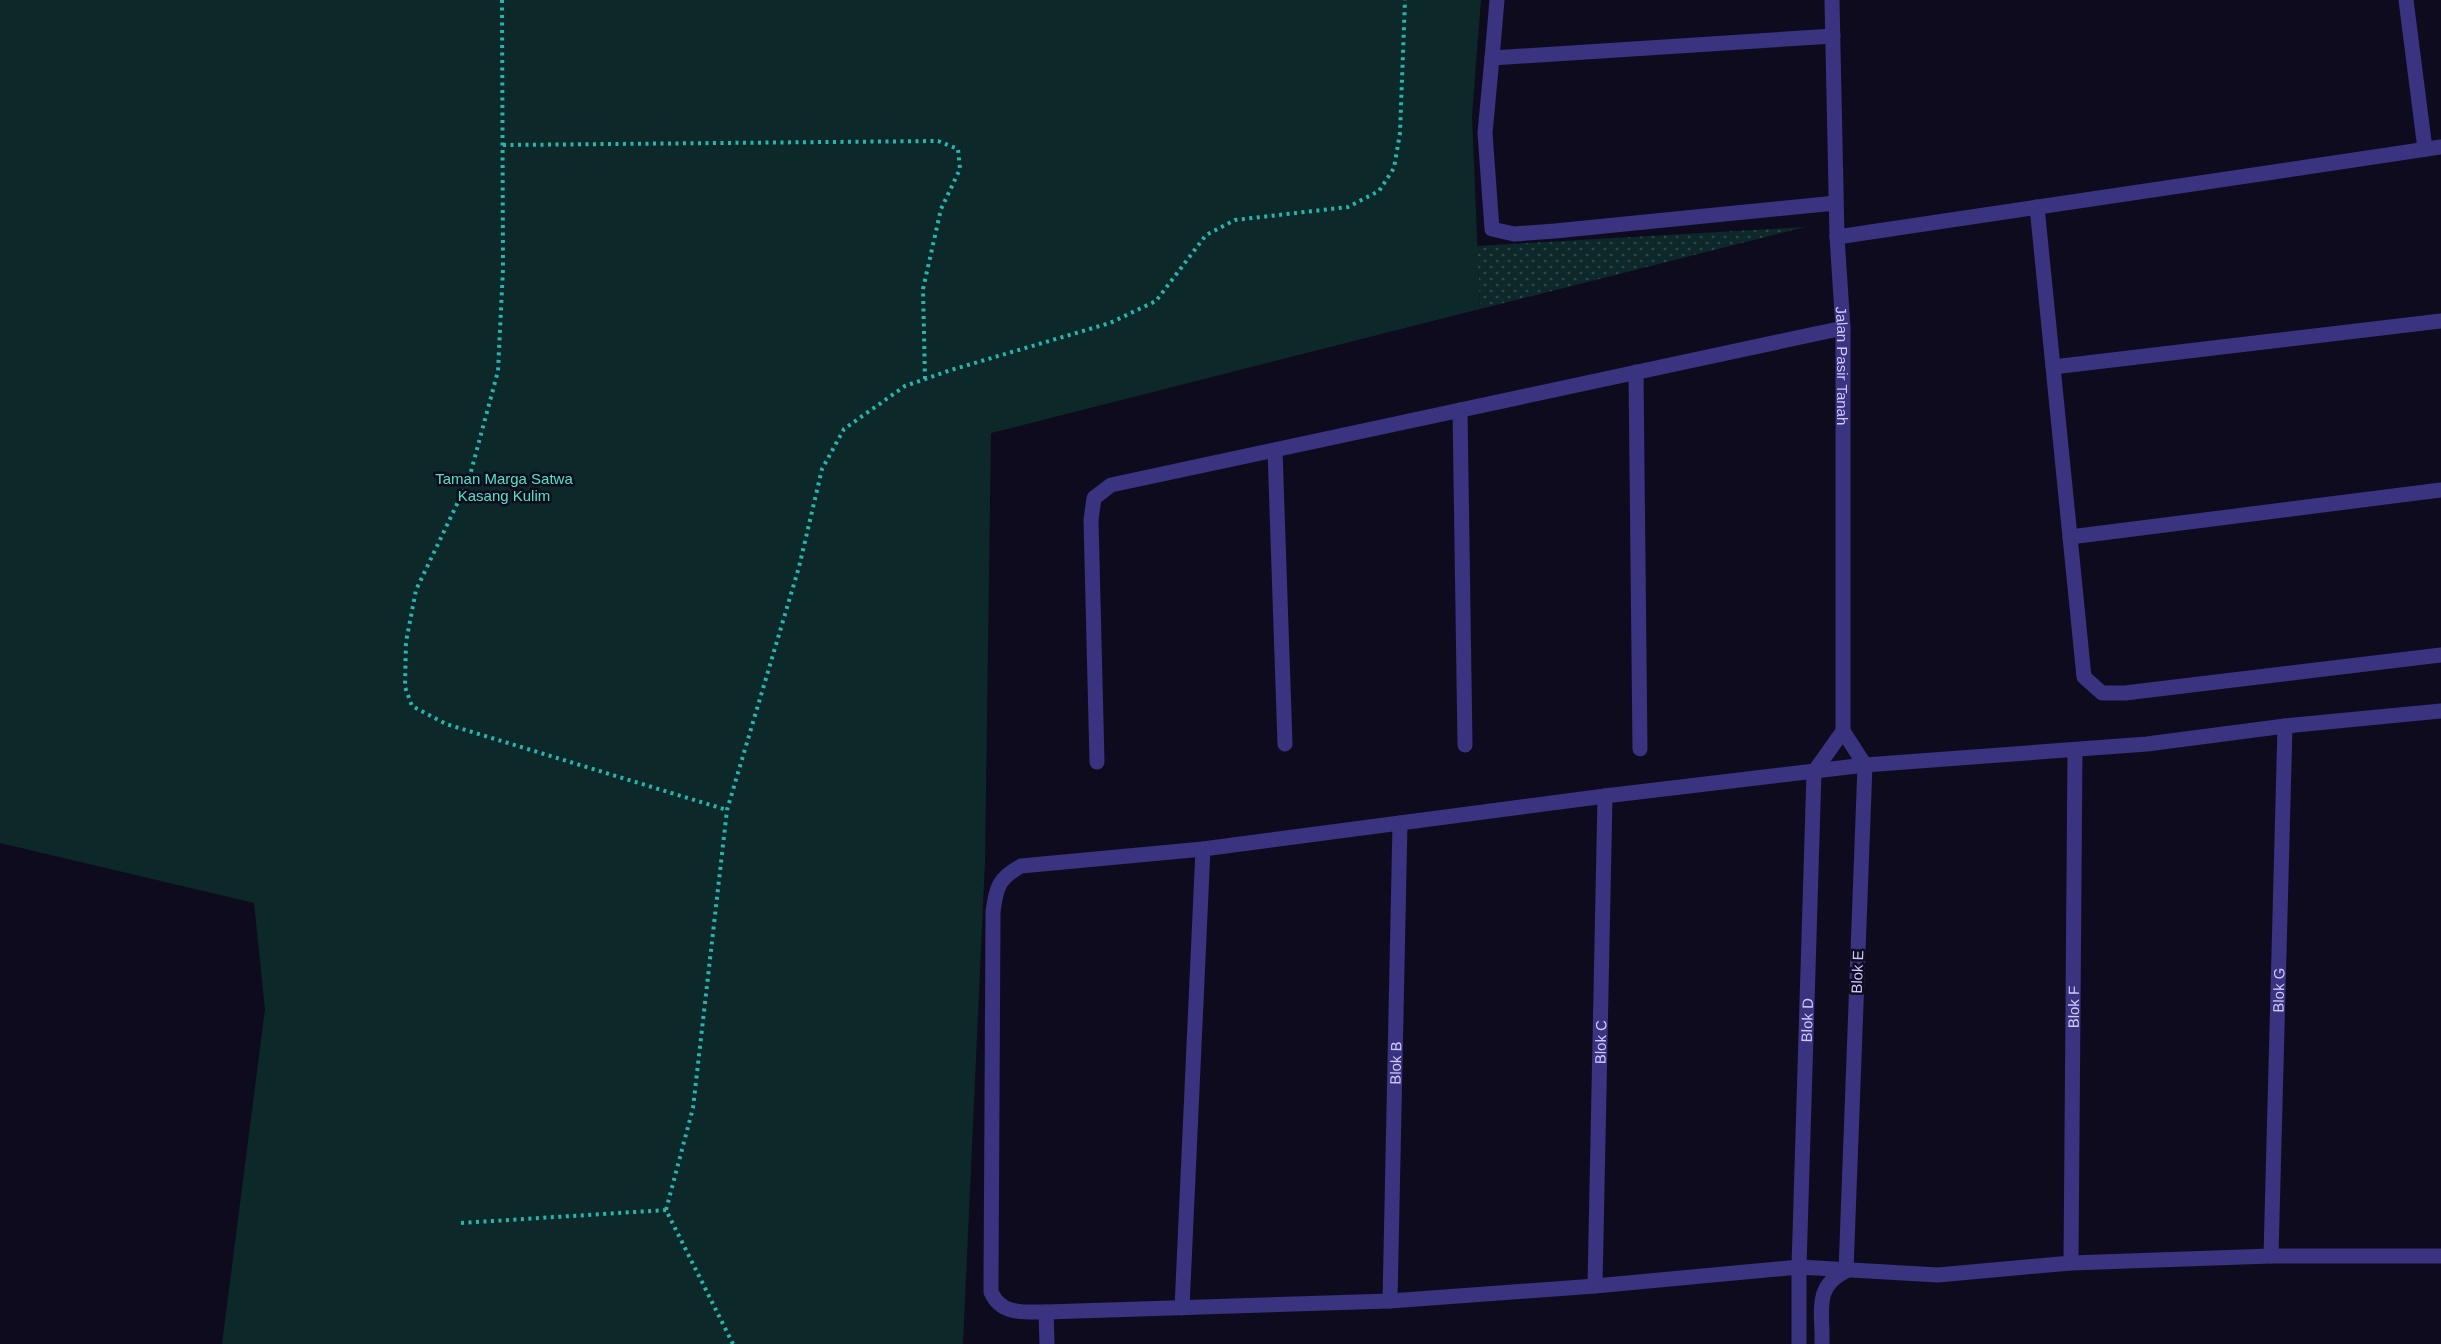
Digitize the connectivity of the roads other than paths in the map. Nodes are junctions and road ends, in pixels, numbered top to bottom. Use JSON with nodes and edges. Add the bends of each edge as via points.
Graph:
{"nodes":[{"id":1,"x":1497,"y":0,"type":"edge"},
{"id":2,"x":1832,"y":0,"type":"edge"},
{"id":3,"x":2406,"y":0,"type":"edge"},
{"id":4,"x":1833,"y":36,"type":"junction"},
{"id":5,"x":1492,"y":58,"type":"junction"},
{"id":6,"x":2441,"y":147,"type":"edge"},
{"id":7,"x":2424,"y":149,"type":"junction"},
{"id":8,"x":1836,"y":203,"type":"junction"},
{"id":9,"x":2037,"y":207,"type":"junction"},
{"id":10,"x":1837,"y":237,"type":"junction"},
{"id":11,"x":2441,"y":321,"type":"edge"},
{"id":12,"x":1843,"y":328,"type":"junction"},
{"id":13,"x":2053,"y":367,"type":"junction"},
{"id":14,"x":1636,"y":372,"type":"junction"},
{"id":15,"x":1460,"y":410,"type":"junction"},
{"id":16,"x":1275,"y":450,"type":"junction"},
{"id":17,"x":2441,"y":490,"type":"edge"},
{"id":18,"x":2070,"y":537,"type":"junction"},
{"id":19,"x":2441,"y":655,"type":"edge"},
{"id":20,"x":2441,"y":711,"type":"edge"},
{"id":21,"x":2285,"y":726,"type":"junction"},
{"id":22,"x":1843,"y":731,"type":"junction"},
{"id":23,"x":1285,"y":744,"type":"dead end"},
{"id":24,"x":1465,"y":745,"type":"dead end"},
{"id":25,"x":1640,"y":749,"type":"dead end"},
{"id":26,"x":2075,"y":750,"type":"junction"},
{"id":27,"x":1097,"y":762,"type":"dead end"},
{"id":28,"x":1866,"y":765,"type":"junction"},
{"id":29,"x":1814,"y":772,"type":"junction"},
{"id":30,"x":1605,"y":796,"type":"junction"},
{"id":31,"x":1400,"y":824,"type":"junction"},
{"id":32,"x":1203,"y":849,"type":"junction"},
{"id":33,"x":2271,"y":1256,"type":"junction"},
{"id":34,"x":2441,"y":1256,"type":"edge"},
{"id":35,"x":2071,"y":1263,"type":"junction"},
{"id":36,"x":1799,"y":1267,"type":"junction"},
{"id":37,"x":1846,"y":1271,"type":"junction"},
{"id":38,"x":1595,"y":1286,"type":"junction"},
{"id":39,"x":1390,"y":1301,"type":"junction"},
{"id":40,"x":1182,"y":1308,"type":"junction"},
{"id":41,"x":1046,"y":1312,"type":"junction"},
{"id":42,"x":1047,"y":1344,"type":"edge"},
{"id":43,"x":1799,"y":1344,"type":"edge"},
{"id":44,"x":1822,"y":1344,"type":"edge"}],
"edges":[{"from":1,"to":5,"type":"street"},
{"from":2,"to":4,"type":"street","name":"Jalan Pasir Tanah"},
{"from":3,"to":7,"type":"street"},
{"from":4,"to":5,"type":"street"},
{"from":4,"to":8,"type":"street","name":"Jalan Pasir Tanah"},
{"from":5,"to":8,"type":"street","via":[[1485,133],[1492,229],[1514,234],[1555,231]]},
{"from":6,"to":7,"type":"street"},
{"from":7,"to":9,"type":"street"},
{"from":8,"to":10,"type":"street","name":"Jalan Pasir Tanah"},
{"from":9,"to":10,"type":"street"},
{"from":9,"to":13,"type":"street"},
{"from":10,"to":12,"type":"street","name":"Jalan Pasir Tanah"},
{"from":11,"to":13,"type":"street"},
{"from":12,"to":14,"type":"street"},
{"from":12,"to":22,"type":"street","name":"Jalan Pasir Tanah"},
{"from":13,"to":18,"type":"street"},
{"from":14,"to":15,"type":"street"},
{"from":14,"to":25,"type":"street"},
{"from":15,"to":16,"type":"street"},
{"from":15,"to":24,"type":"street"},
{"from":16,"to":23,"type":"street"},
{"from":16,"to":27,"type":"street","via":[[1111,485],[1094,498],[1091,520]]},
{"from":17,"to":18,"type":"street"},
{"from":18,"to":19,"type":"street","via":[[2084,677],[2102,693]]},
{"from":20,"to":21,"type":"street"},
{"from":21,"to":26,"type":"street"},
{"from":21,"to":33,"type":"street","name":"Blok G"},
{"from":22,"to":28,"type":"street"},
{"from":22,"to":29,"type":"street"},
{"from":26,"to":28,"type":"street"},
{"from":26,"to":35,"type":"street","name":"Blok F"},
{"from":28,"to":29,"type":"street"},
{"from":28,"to":37,"type":"street","name":"Blok E"},
{"from":29,"to":30,"type":"street"},
{"from":29,"to":36,"type":"street","name":"Blok D"},
{"from":30,"to":31,"type":"street"},
{"from":30,"to":38,"type":"street","name":"Blok C"},
{"from":31,"to":32,"type":"street"},
{"from":31,"to":39,"type":"street","name":"Blok B"},
{"from":32,"to":40,"type":"street"},
{"from":32,"to":41,"type":"street","via":[[1021,866],[1004,875],[995,894],[991,1292],[1002,1308]]},
{"from":33,"to":34,"type":"street"},
{"from":33,"to":35,"type":"street"},
{"from":35,"to":37,"type":"street","via":[[1938,1275]]},
{"from":36,"to":37,"type":"street"},
{"from":36,"to":38,"type":"street"},
{"from":36,"to":43,"type":"street","name":"Blok D"},
{"from":37,"to":44,"type":"street","via":[[1831,1279],[1823,1290]]},
{"from":38,"to":39,"type":"street"},
{"from":39,"to":40,"type":"street"},
{"from":40,"to":41,"type":"street"},
{"from":41,"to":42,"type":"street"}]}
